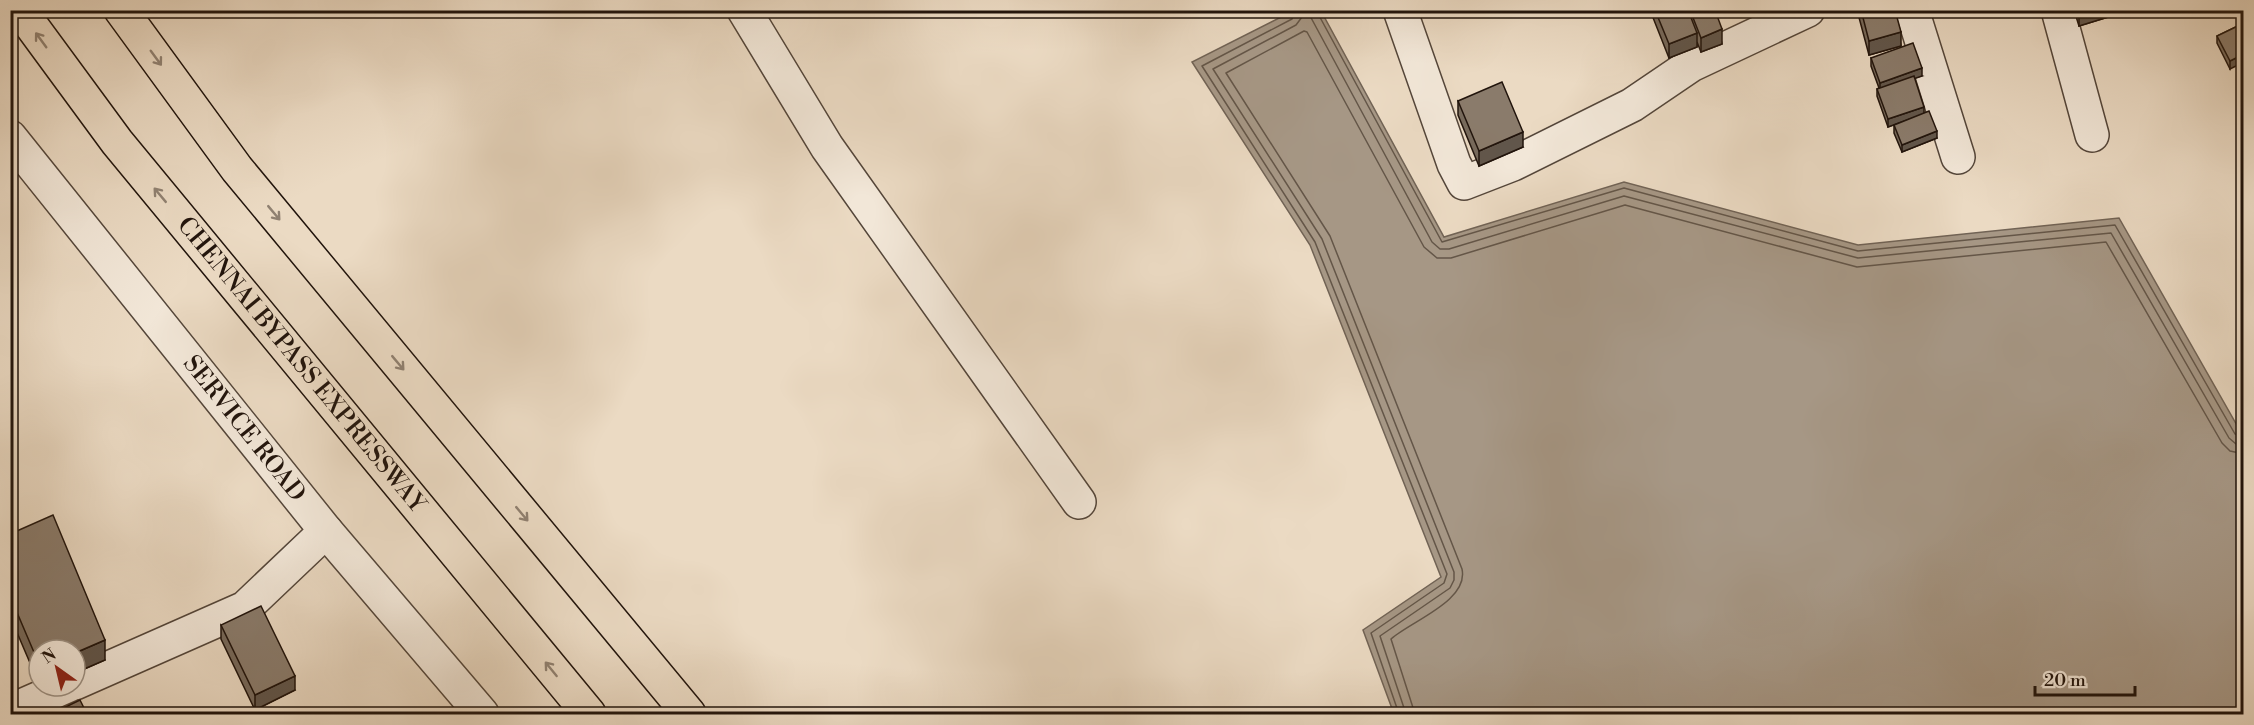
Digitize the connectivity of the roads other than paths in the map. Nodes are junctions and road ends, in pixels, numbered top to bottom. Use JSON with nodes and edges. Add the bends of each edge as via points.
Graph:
{"nodes":[{"id":1,"x":20,"y":10,"type":"edge"},
{"id":2,"x":122,"y":10,"type":"edge"},
{"id":3,"x":744,"y":10,"type":"edge"},
{"id":4,"x":1400,"y":10,"type":"edge"},
{"id":5,"x":1808,"y":10,"type":"edge"},
{"id":6,"x":1912,"y":10,"type":"edge"},
{"id":7,"x":2058,"y":10,"type":"edge"},
{"id":8,"x":2092,"y":135,"type":"dead end"},
{"id":9,"x":10,"y":137,"type":"edge"},
{"id":10,"x":1958,"y":157,"type":"dead end"},
{"id":11,"x":1079,"y":502,"type":"dead end"},
{"id":12,"x":327,"y":531,"type":"junction"},
{"id":13,"x":87,"y":678,"type":"edge"},
{"id":14,"x":40,"y":698,"type":"edge"},
{"id":15,"x":10,"y":711,"type":"edge"},
{"id":16,"x":482,"y":714,"type":"edge"},
{"id":17,"x":589,"y":714,"type":"edge"},
{"id":18,"x":688,"y":714,"type":"edge"}],
"edges":[{"from":17,"to":1,"type":"highway","name":"CHENNAI BYPASS EXPRESSWAY","one_way":true,"via":[[117,142]]},
{"from":2,"to":18,"type":"highway","one_way":true,"via":[[237,169]]},
{"from":3,"to":11,"type":"street","via":[[827,147]]},
{"from":4,"to":5,"type":"street","via":[[1464,183],[1513,164],[1632,105],[1691,65]]},
{"from":6,"to":10,"type":"street"},
{"from":7,"to":8,"type":"street"},
{"from":9,"to":12,"type":"street","name":"SERVICE ROAD"},
{"from":12,"to":13,"type":"street","via":[[245,608]]},
{"from":12,"to":16,"type":"street","name":"SERVICE ROAD"},
{"from":14,"to":15,"type":"street"}]}
